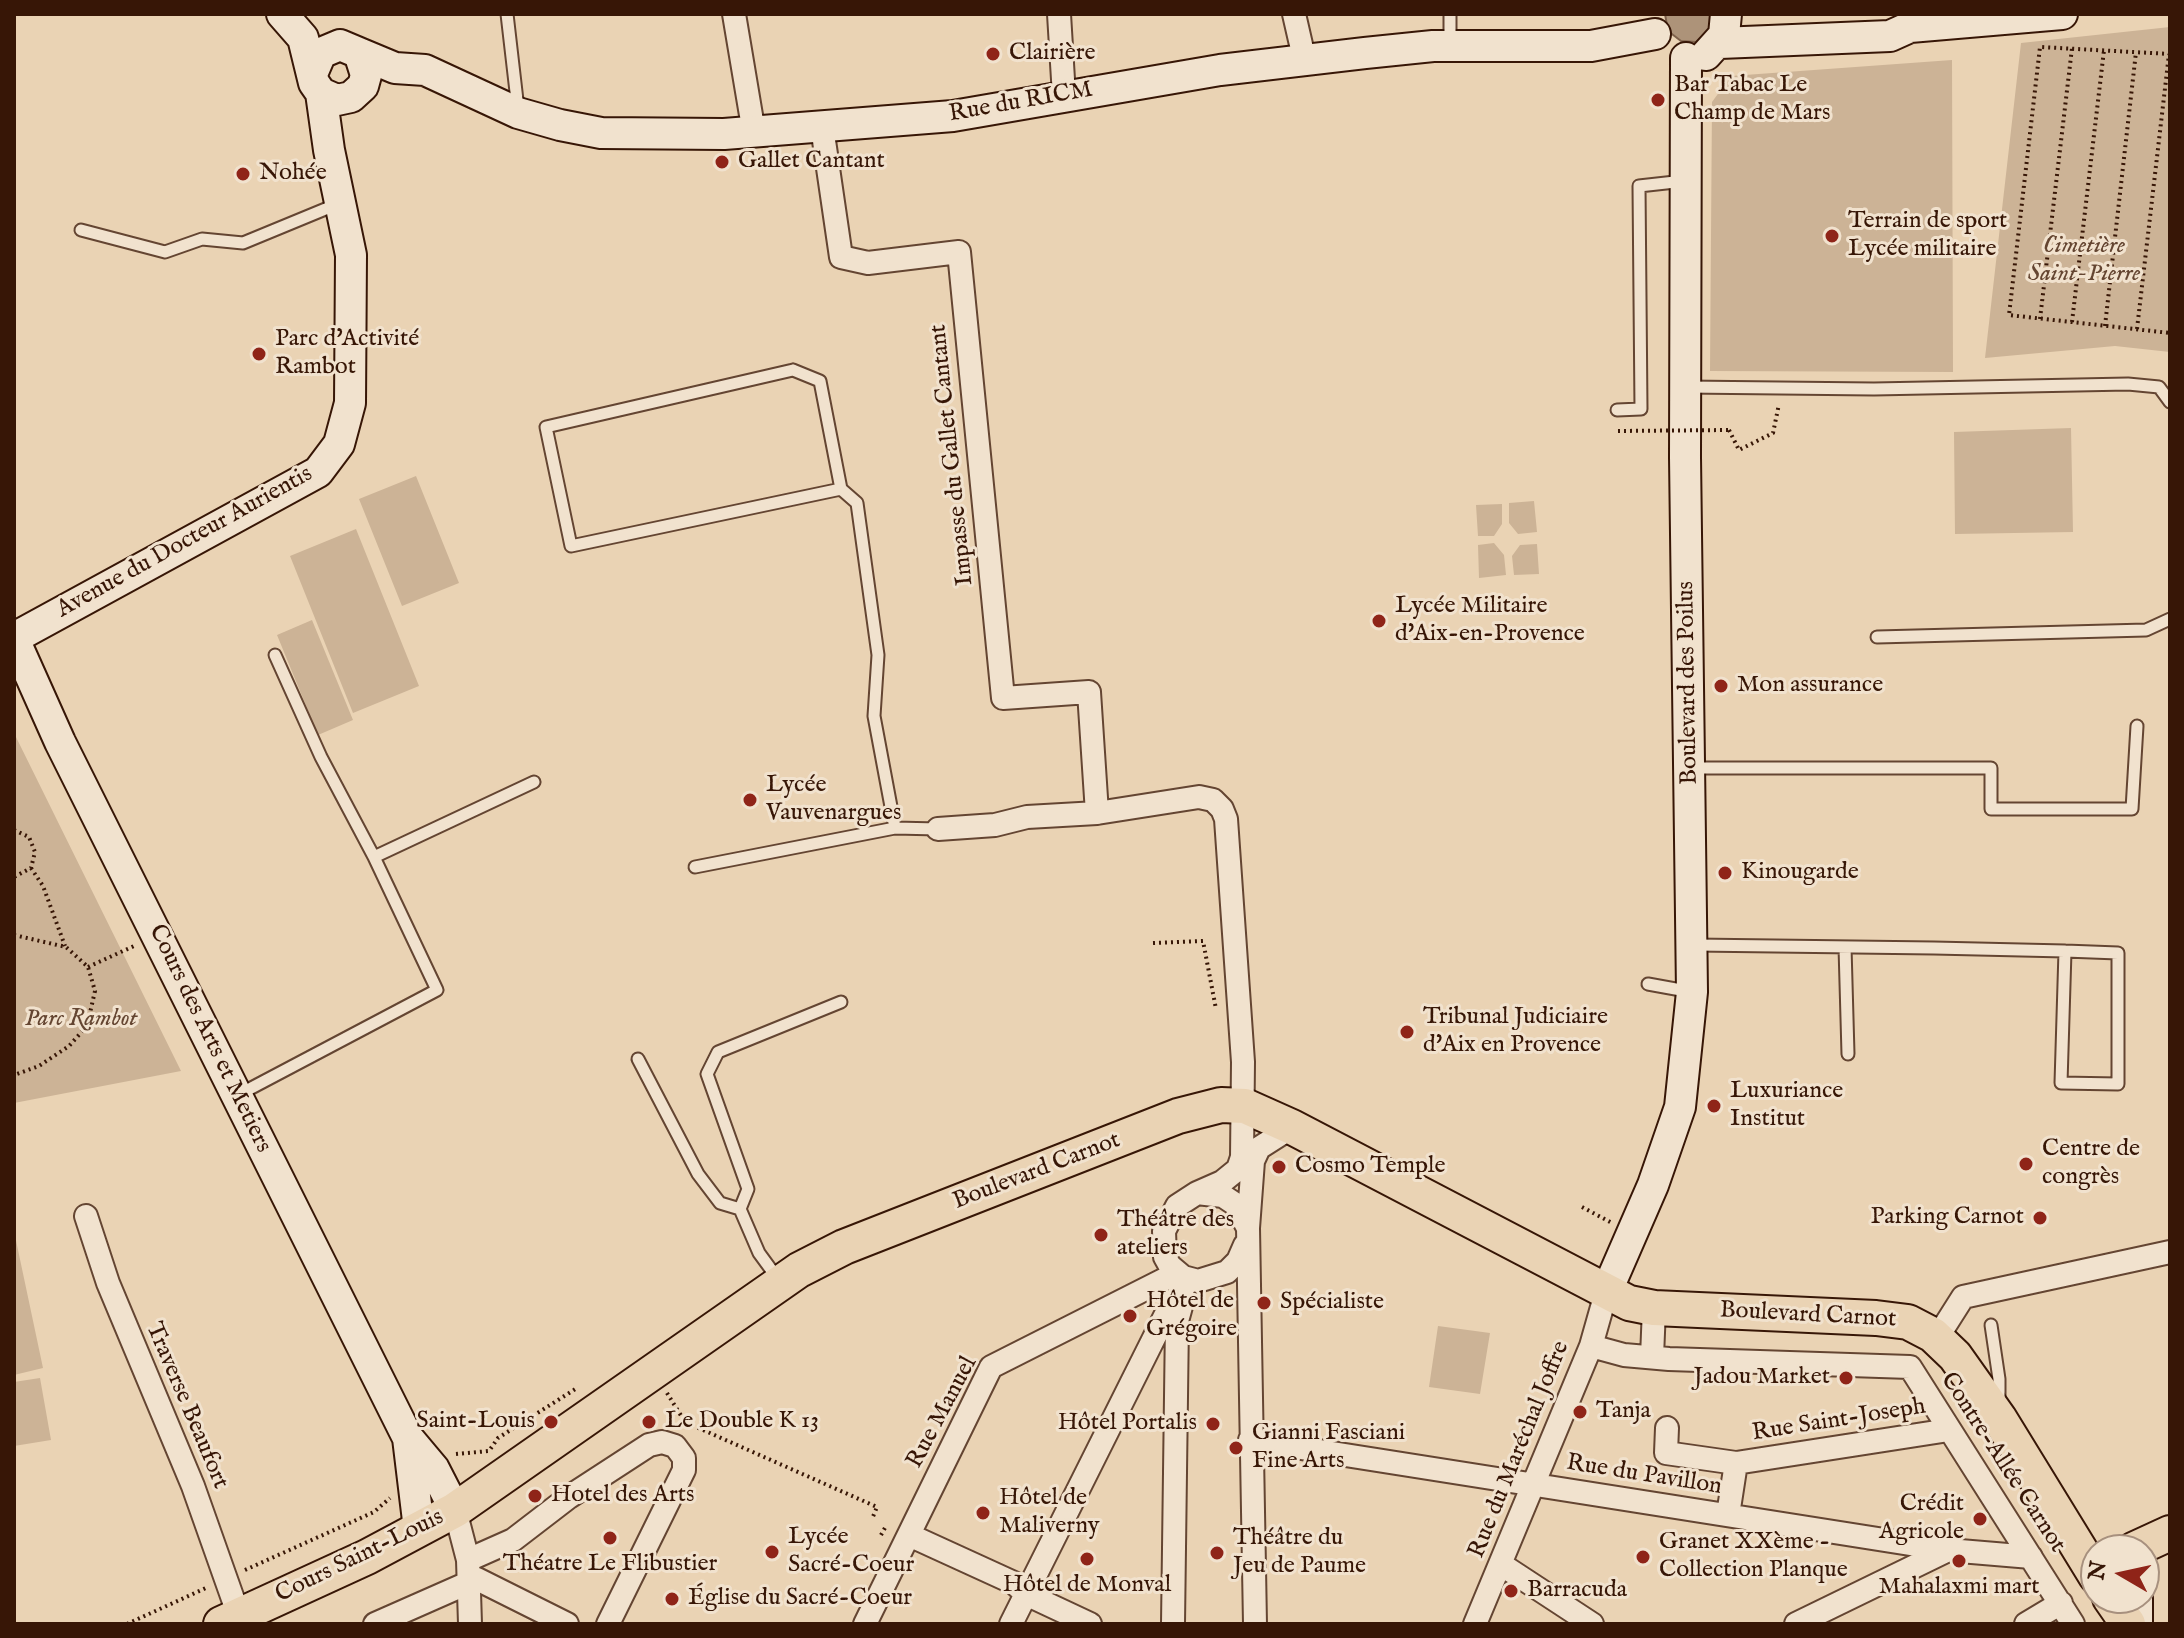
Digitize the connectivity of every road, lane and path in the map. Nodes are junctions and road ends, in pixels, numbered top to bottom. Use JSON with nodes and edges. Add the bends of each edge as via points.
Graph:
{"nodes":[{"id":1,"x":507,"y":14,"type":"edge"},
{"id":2,"x":734,"y":14,"type":"edge"},
{"id":3,"x":1059,"y":14,"type":"edge"},
{"id":4,"x":1294,"y":14,"type":"edge"},
{"id":5,"x":1450,"y":14,"type":"edge"},
{"id":6,"x":1726,"y":14,"type":"edge"},
{"id":7,"x":2062,"y":14,"type":"edge"},
{"id":8,"x":1958,"y":18,"type":"edge"},
{"id":9,"x":288,"y":20,"type":"edge"},
{"id":10,"x":1897,"y":20,"type":"edge"},
{"id":11,"x":1655,"y":24,"type":"edge"},
{"id":12,"x":1720,"y":43,"type":"junction"},
{"id":13,"x":1450,"y":46,"type":"junction"},
{"id":14,"x":2072,"y":48,"type":"junction"},
{"id":15,"x":350,"y":49,"type":"junction"},
{"id":16,"x":2104,"y":50,"type":"junction"},
{"id":17,"x":2136,"y":52,"type":"junction"},
{"id":18,"x":2170,"y":54,"type":"edge"},
{"id":19,"x":1686,"y":58,"type":"junction"},
{"id":20,"x":1305,"y":62,"type":"junction"},
{"id":21,"x":395,"y":68,"type":"junction"},
{"id":22,"x":317,"y":83,"type":"junction"},
{"id":23,"x":360,"y":90,"type":"junction"},
{"id":24,"x":1064,"y":96,"type":"junction"},
{"id":25,"x":518,"y":113,"type":"junction"},
{"id":26,"x":822,"y":127,"type":"junction"},
{"id":27,"x":754,"y":133,"type":"junction"},
{"id":28,"x":329,"y":150,"type":"junction"},
{"id":29,"x":1685,"y":181,"type":"junction"},
{"id":30,"x":340,"y":203,"type":"junction"},
{"id":31,"x":81,"y":230,"type":"dead end"},
{"id":32,"x":2040,"y":319,"type":"junction"},
{"id":33,"x":2072,"y":322,"type":"junction"},
{"id":34,"x":2105,"y":326,"type":"junction"},
{"id":35,"x":2137,"y":329,"type":"junction"},
{"id":36,"x":2170,"y":333,"type":"edge"},
{"id":37,"x":1782,"y":386,"type":"junction"},
{"id":38,"x":1685,"y":387,"type":"junction"},
{"id":39,"x":2170,"y":402,"type":"edge"},
{"id":40,"x":1617,"y":410,"type":"dead end"},
{"id":41,"x":1618,"y":431,"type":"dead end"},
{"id":42,"x":841,"y":489,"type":"junction"},
{"id":43,"x":2170,"y":619,"type":"edge"},
{"id":44,"x":1877,"y":637,"type":"dead end"},
{"id":45,"x":14,"y":638,"type":"edge"},
{"id":46,"x":275,"y":655,"type":"dead end"},
{"id":47,"x":2137,"y":726,"type":"dead end"},
{"id":48,"x":1691,"y":768,"type":"junction"},
{"id":49,"x":534,"y":782,"type":"dead end"},
{"id":50,"x":1097,"y":813,"type":"junction"},
{"id":51,"x":895,"y":828,"type":"junction"},
{"id":52,"x":938,"y":829,"type":"joint"},
{"id":53,"x":14,"y":830,"type":"edge"},
{"id":54,"x":374,"y":857,"type":"junction"},
{"id":55,"x":695,"y":867,"type":"dead end"},
{"id":56,"x":31,"y":868,"type":"junction"},
{"id":57,"x":14,"y":877,"type":"edge"},
{"id":58,"x":14,"y":935,"type":"edge"},
{"id":59,"x":158,"y":935,"type":"junction"},
{"id":60,"x":1153,"y":943,"type":"dead end"},
{"id":61,"x":1693,"y":945,"type":"junction"},
{"id":62,"x":66,"y":947,"type":"junction"},
{"id":63,"x":1845,"y":947,"type":"junction"},
{"id":64,"x":2065,"y":951,"type":"junction"},
{"id":65,"x":88,"y":967,"type":"junction"},
{"id":66,"x":1648,"y":984,"type":"dead end"},
{"id":67,"x":1692,"y":992,"type":"junction"},
{"id":68,"x":841,"y":1002,"type":"dead end"},
{"id":69,"x":1240,"y":1030,"type":"junction"},
{"id":70,"x":1848,"y":1054,"type":"dead end"},
{"id":71,"x":638,"y":1059,"type":"dead end"},
{"id":72,"x":14,"y":1075,"type":"edge"},
{"id":73,"x":237,"y":1095,"type":"junction"},
{"id":74,"x":1245,"y":1106,"type":"junction"},
{"id":75,"x":1292,"y":1127,"type":"junction"},
{"id":76,"x":1197,"y":1193,"type":"junction"},
{"id":77,"x":1582,"y":1207,"type":"dead end"},
{"id":78,"x":740,"y":1209,"type":"junction"},
{"id":79,"x":86,"y":1216,"type":"dead end"},
{"id":80,"x":1632,"y":1233,"type":"junction"},
{"id":81,"x":1248,"y":1235,"type":"junction"},
{"id":82,"x":2170,"y":1252,"type":"edge"},
{"id":83,"x":1183,"y":1276,"type":"junction"},
{"id":84,"x":781,"y":1282,"type":"junction"},
{"id":85,"x":1606,"y":1293,"type":"junction"},
{"id":86,"x":1654,"y":1308,"type":"junction"},
{"id":87,"x":1991,"y":1325,"type":"dead end"},
{"id":88,"x":1937,"y":1338,"type":"junction"},
{"id":89,"x":1591,"y":1346,"type":"junction"},
{"id":90,"x":1652,"y":1357,"type":"junction"},
{"id":91,"x":583,"y":1385,"type":"dead end"},
{"id":92,"x":668,"y":1395,"type":"dead end"},
{"id":93,"x":1999,"y":1418,"type":"junction"},
{"id":94,"x":1667,"y":1428,"type":"dead end"},
{"id":95,"x":1949,"y":1430,"type":"junction"},
{"id":96,"x":408,"y":1438,"type":"junction"},
{"id":97,"x":1250,"y":1440,"type":"junction"},
{"id":98,"x":452,"y":1454,"type":"dead end"},
{"id":99,"x":1736,"y":1463,"type":"junction"},
{"id":100,"x":1533,"y":1484,"type":"junction"},
{"id":101,"x":392,"y":1493,"type":"dead end"},
{"id":102,"x":455,"y":1510,"type":"junction"},
{"id":103,"x":1728,"y":1515,"type":"junction"},
{"id":104,"x":872,"y":1519,"type":"dead end"},
{"id":105,"x":886,"y":1526,"type":"dead end"},
{"id":106,"x":419,"y":1529,"type":"junction"},
{"id":107,"x":881,"y":1535,"type":"dead end"},
{"id":108,"x":909,"y":1535,"type":"junction"},
{"id":109,"x":2080,"y":1543,"type":"edge"},
{"id":110,"x":303,"y":1544,"type":"dead end"},
{"id":111,"x":1948,"y":1550,"type":"junction"},
{"id":112,"x":2031,"y":1557,"type":"junction"},
{"id":113,"x":1502,"y":1565,"type":"junction"},
{"id":114,"x":468,"y":1570,"type":"junction"},
{"id":115,"x":1026,"y":1594,"type":"junction"},
{"id":116,"x":2061,"y":1603,"type":"junction"},
{"id":117,"x":543,"y":1618,"type":"edge"},
{"id":118,"x":230,"y":1620,"type":"edge"},
{"id":119,"x":375,"y":1624,"type":"edge"},
{"id":120,"x":470,"y":1624,"type":"edge"},
{"id":121,"x":567,"y":1624,"type":"edge"},
{"id":122,"x":608,"y":1624,"type":"edge"},
{"id":123,"x":865,"y":1624,"type":"edge"},
{"id":124,"x":1011,"y":1624,"type":"edge"},
{"id":125,"x":1090,"y":1624,"type":"edge"},
{"id":126,"x":1173,"y":1624,"type":"edge"},
{"id":127,"x":1255,"y":1624,"type":"edge"},
{"id":128,"x":1475,"y":1624,"type":"edge"},
{"id":129,"x":1592,"y":1624,"type":"edge"},
{"id":130,"x":1796,"y":1624,"type":"edge"},
{"id":131,"x":2026,"y":1624,"type":"edge"},
{"id":132,"x":2073,"y":1624,"type":"edge"}],
"edges":[{"from":1,"to":25,"type":"lane"},
{"from":2,"to":27,"type":"street"},
{"from":3,"to":24,"type":"street"},
{"from":4,"to":20,"type":"street"},
{"from":5,"to":13,"type":"lane"},
{"from":6,"to":12,"type":"main road"},
{"from":7,"to":8,"type":"main road"},
{"from":8,"to":10,"type":"main road"},
{"from":9,"to":15,"type":"main road","name":"Rue du RICM"},
{"from":9,"to":22,"type":"main road","name":"Avenue du Docteur Aurientis","via":[[303,38]]},
{"from":10,"to":12,"type":"main road","via":[[1890,36]]},
{"from":11,"to":13,"type":"main road","name":"Rue du RICM","via":[[1591,46]]},
{"from":11,"to":19,"type":"main road","via":[[1667,50]]},
{"from":12,"to":19,"type":"main road","via":[[1705,55]]},
{"from":13,"to":20,"type":"main road","name":"Rue du RICM"},
{"from":14,"to":16,"type":"path"},
{"from":14,"to":32,"type":"path"},
{"from":14,"to":32,"type":"path","via":[[2040,47],[2032,110],[2009,315]]},
{"from":15,"to":21,"type":"main road","name":"Rue du RICM"},
{"from":15,"to":22,"type":"main road","via":[[321,53],[314,61]]},
{"from":15,"to":23,"type":"main road","via":[[366,69]]},
{"from":16,"to":17,"type":"path"},
{"from":16,"to":33,"type":"path"},
{"from":17,"to":18,"type":"path"},
{"from":17,"to":34,"type":"path"},
{"from":18,"to":35,"type":"path"},
{"from":19,"to":29,"type":"main road","name":"Boulevard des Poilus"},
{"from":20,"to":24,"type":"main road","name":"Rue du RICM"},
{"from":21,"to":23,"type":"main road"},
{"from":21,"to":25,"type":"main road","name":"Rue du RICM","via":[[425,70]]},
{"from":22,"to":23,"type":"main road","via":[[337,100]]},
{"from":22,"to":28,"type":"main road","name":"Avenue du Docteur Aurientis"},
{"from":23,"to":28,"type":"main road","via":[[342,113]]},
{"from":24,"to":26,"type":"main road","name":"Rue du RICM","via":[[953,116]]},
{"from":25,"to":27,"type":"main road","name":"Rue du RICM","via":[[601,133]]},
{"from":26,"to":27,"type":"main road","name":"Rue du RICM"},
{"from":26,"to":50,"type":"street","name":"Impasse du Gallet Cantant","via":[[841,257],[868,263],[959,252],[1003,698],[1089,692]]},
{"from":28,"to":30,"type":"main road","name":"Avenue du Docteur Aurientis"},
{"from":29,"to":38,"type":"main road","name":"Boulevard des Poilus"},
{"from":29,"to":40,"type":"lane","via":[[1639,186],[1641,409]]},
{"from":30,"to":31,"type":"lane","via":[[243,243],[202,239],[165,252]]},
{"from":30,"to":45,"type":"main road","name":"Avenue du Docteur Aurientis","via":[[351,255],[350,403],[339,444],[318,472]]},
{"from":32,"to":33,"type":"path"},
{"from":33,"to":34,"type":"path"},
{"from":34,"to":35,"type":"path"},
{"from":35,"to":36,"type":"path"},
{"from":37,"to":38,"type":"lane"},
{"from":37,"to":39,"type":"lane","via":[[2128,384],[2159,387]]},
{"from":37,"to":41,"type":"path","bridge":true,"via":[[1773,433],[1739,450],[1729,430]]},
{"from":38,"to":48,"type":"main road","name":"Boulevard des Poilus"},
{"from":42,"to":42,"type":"lane","via":[[820,381],[793,370],[546,427],[571,546]]},
{"from":42,"to":51,"type":"lane","via":[[857,503],[878,655],[874,716]]},
{"from":43,"to":44,"type":"lane","via":[[2146,630]]},
{"from":45,"to":59,"type":"main road","name":"Cours des Arts et Metiers"},
{"from":46,"to":54,"type":"lane"},
{"from":47,"to":48,"type":"lane","via":[[2132,809],[1991,809],[1991,768]]},
{"from":48,"to":61,"type":"main road","name":"Boulevard des Poilus"},
{"from":49,"to":54,"type":"lane"},
{"from":50,"to":52,"type":"street"},
{"from":50,"to":69,"type":"street","via":[[1199,797],[1222,809]]},
{"from":51,"to":52,"type":"lane"},
{"from":51,"to":55,"type":"lane"},
{"from":53,"to":56,"type":"path","via":[[33,844]]},
{"from":54,"to":73,"type":"lane","via":[[437,990]]},
{"from":56,"to":57,"type":"path"},
{"from":56,"to":62,"type":"path"},
{"from":58,"to":62,"type":"path"},
{"from":59,"to":65,"type":"path"},
{"from":59,"to":73,"type":"main road","name":"Cours des Arts et Metiers"},
{"from":60,"to":69,"type":"path","via":[[1203,941],[1221,1032]]},
{"from":61,"to":63,"type":"lane"},
{"from":61,"to":67,"type":"main road","name":"Boulevard des Poilus"},
{"from":62,"to":65,"type":"path"},
{"from":63,"to":64,"type":"lane"},
{"from":63,"to":70,"type":"lane"},
{"from":64,"to":64,"type":"lane","via":[[2061,1083],[2118,1084],[2118,953]]},
{"from":65,"to":72,"type":"path","via":[[95,991],[87,1026],[69,1046]]},
{"from":66,"to":67,"type":"lane"},
{"from":67,"to":80,"type":"main road","name":"Boulevard des Poilus","via":[[1680,1107]]},
{"from":68,"to":78,"type":"lane","via":[[718,1052],[707,1074],[748,1189]]},
{"from":69,"to":74,"type":"street"},
{"from":71,"to":78,"type":"lane","via":[[698,1174],[720,1203]]},
{"from":73,"to":96,"type":"main road","name":"Cours des Arts et Metiers"},
{"from":74,"to":75,"type":"main road","name":"Boulevard Carnot"},
{"from":74,"to":76,"type":"street","via":[[1238,1169]]},
{"from":74,"to":84,"type":"main road","name":"Boulevard Carnot","via":[[1197,1109],[1178,1116],[844,1247]]},
{"from":75,"to":81,"type":"street","via":[[1259,1148],[1253,1161]]},
{"from":75,"to":85,"type":"main road","name":"Boulevard Carnot"},
{"from":76,"to":81,"type":"street","via":[[1223,1196],[1235,1204]]},
{"from":76,"to":83,"type":"street","via":[[1177,1206],[1164,1231],[1165,1257]]},
{"from":77,"to":80,"type":"path"},
{"from":78,"to":84,"type":"lane","via":[[765,1264]]},
{"from":79,"to":118,"type":"street","name":"Traverse Beaufort","via":[[108,1283],[193,1486]]},
{"from":80,"to":85,"type":"main road","name":"Boulevard des Poilus"},
{"from":81,"to":83,"type":"street","via":[[1238,1261],[1227,1272],[1213,1279]]},
{"from":81,"to":97,"type":"street"},
{"from":82,"to":88,"type":"street","via":[[1963,1297]]},
{"from":83,"to":108,"type":"street","name":"Rue Manuel","via":[[991,1367]]},
{"from":83,"to":115,"type":"street"},
{"from":83,"to":126,"type":"street","via":[[1177,1321]]},
{"from":84,"to":102,"type":"main road","name":"Boulevard Carnot"},
{"from":85,"to":86,"type":"main road","name":"Boulevard Carnot"},
{"from":85,"to":89,"type":"street","name":"Rue du Maréchal Joffre"},
{"from":86,"to":88,"type":"main road","name":"Boulevard Carnot","via":[[1876,1318],[1908,1322]]},
{"from":86,"to":90,"type":"street"},
{"from":87,"to":93,"type":"lane"},
{"from":88,"to":93,"type":"main road","name":"Boulevard Carnot"},
{"from":89,"to":90,"type":"street"},
{"from":89,"to":100,"type":"street","name":"Rue du Maréchal Joffre"},
{"from":90,"to":95,"type":"street","name":"Contre-Allée Carnot","via":[[1910,1367]]},
{"from":91,"to":98,"type":"path","via":[[498,1438],[489,1451]]},
{"from":92,"to":104,"type":"path","via":[[685,1422],[877,1507]]},
{"from":93,"to":109,"type":"main road","name":"Boulevard Carnot"},
{"from":94,"to":99,"type":"street","name":"Rue Saint-Joseph","via":[[1666,1453]]},
{"from":95,"to":99,"type":"street","name":"Rue Saint-Joseph"},
{"from":95,"to":112,"type":"street","name":"Contre-Allée Carnot"},
{"from":96,"to":102,"type":"main road","name":"Cours des Arts et Metiers","via":[[422,1451]]},
{"from":96,"to":106,"type":"main road","name":"Cours des Arts et Metiers"},
{"from":97,"to":100,"type":"street","name":"Rue du Pavillon"},
{"from":97,"to":127,"type":"street"},
{"from":99,"to":103,"type":"street","name":"Rue Saint-Joseph"},
{"from":100,"to":103,"type":"street","name":"Rue du Pavillon"},
{"from":100,"to":113,"type":"street","name":"Rue du Maréchal Joffre"},
{"from":101,"to":110,"type":"path","via":[[374,1512]]},
{"from":102,"to":106,"type":"main road","name":"Cours Saint-Louis"},
{"from":102,"to":114,"type":"street"},
{"from":103,"to":111,"type":"street","name":"Rue du Pavillon"},
{"from":105,"to":107,"type":"path"},
{"from":106,"to":118,"type":"main road","name":"Cours Saint-Louis"},
{"from":108,"to":115,"type":"street","via":[[1014,1583]]},
{"from":108,"to":123,"type":"street","name":"Rue Manuel"},
{"from":111,"to":112,"type":"street","name":"Rue du Pavillon"},
{"from":111,"to":130,"type":"street"},
{"from":112,"to":116,"type":"street","name":"Contre-Allée Carnot"},
{"from":113,"to":128,"type":"street","name":"Rue du Maréchal Joffre"},
{"from":113,"to":129,"type":"street"},
{"from":114,"to":117,"type":"street"},
{"from":114,"to":119,"type":"street"},
{"from":114,"to":120,"type":"street"},
{"from":114,"to":122,"type":"street","via":[[649,1445],[675,1446],[684,1458],[684,1470]]},
{"from":115,"to":124,"type":"street"},
{"from":115,"to":125,"type":"street"},
{"from":116,"to":131,"type":"street"},
{"from":116,"to":132,"type":"street","name":"Contre-Allée Carnot"},
{"from":117,"to":121,"type":"street"}]}
